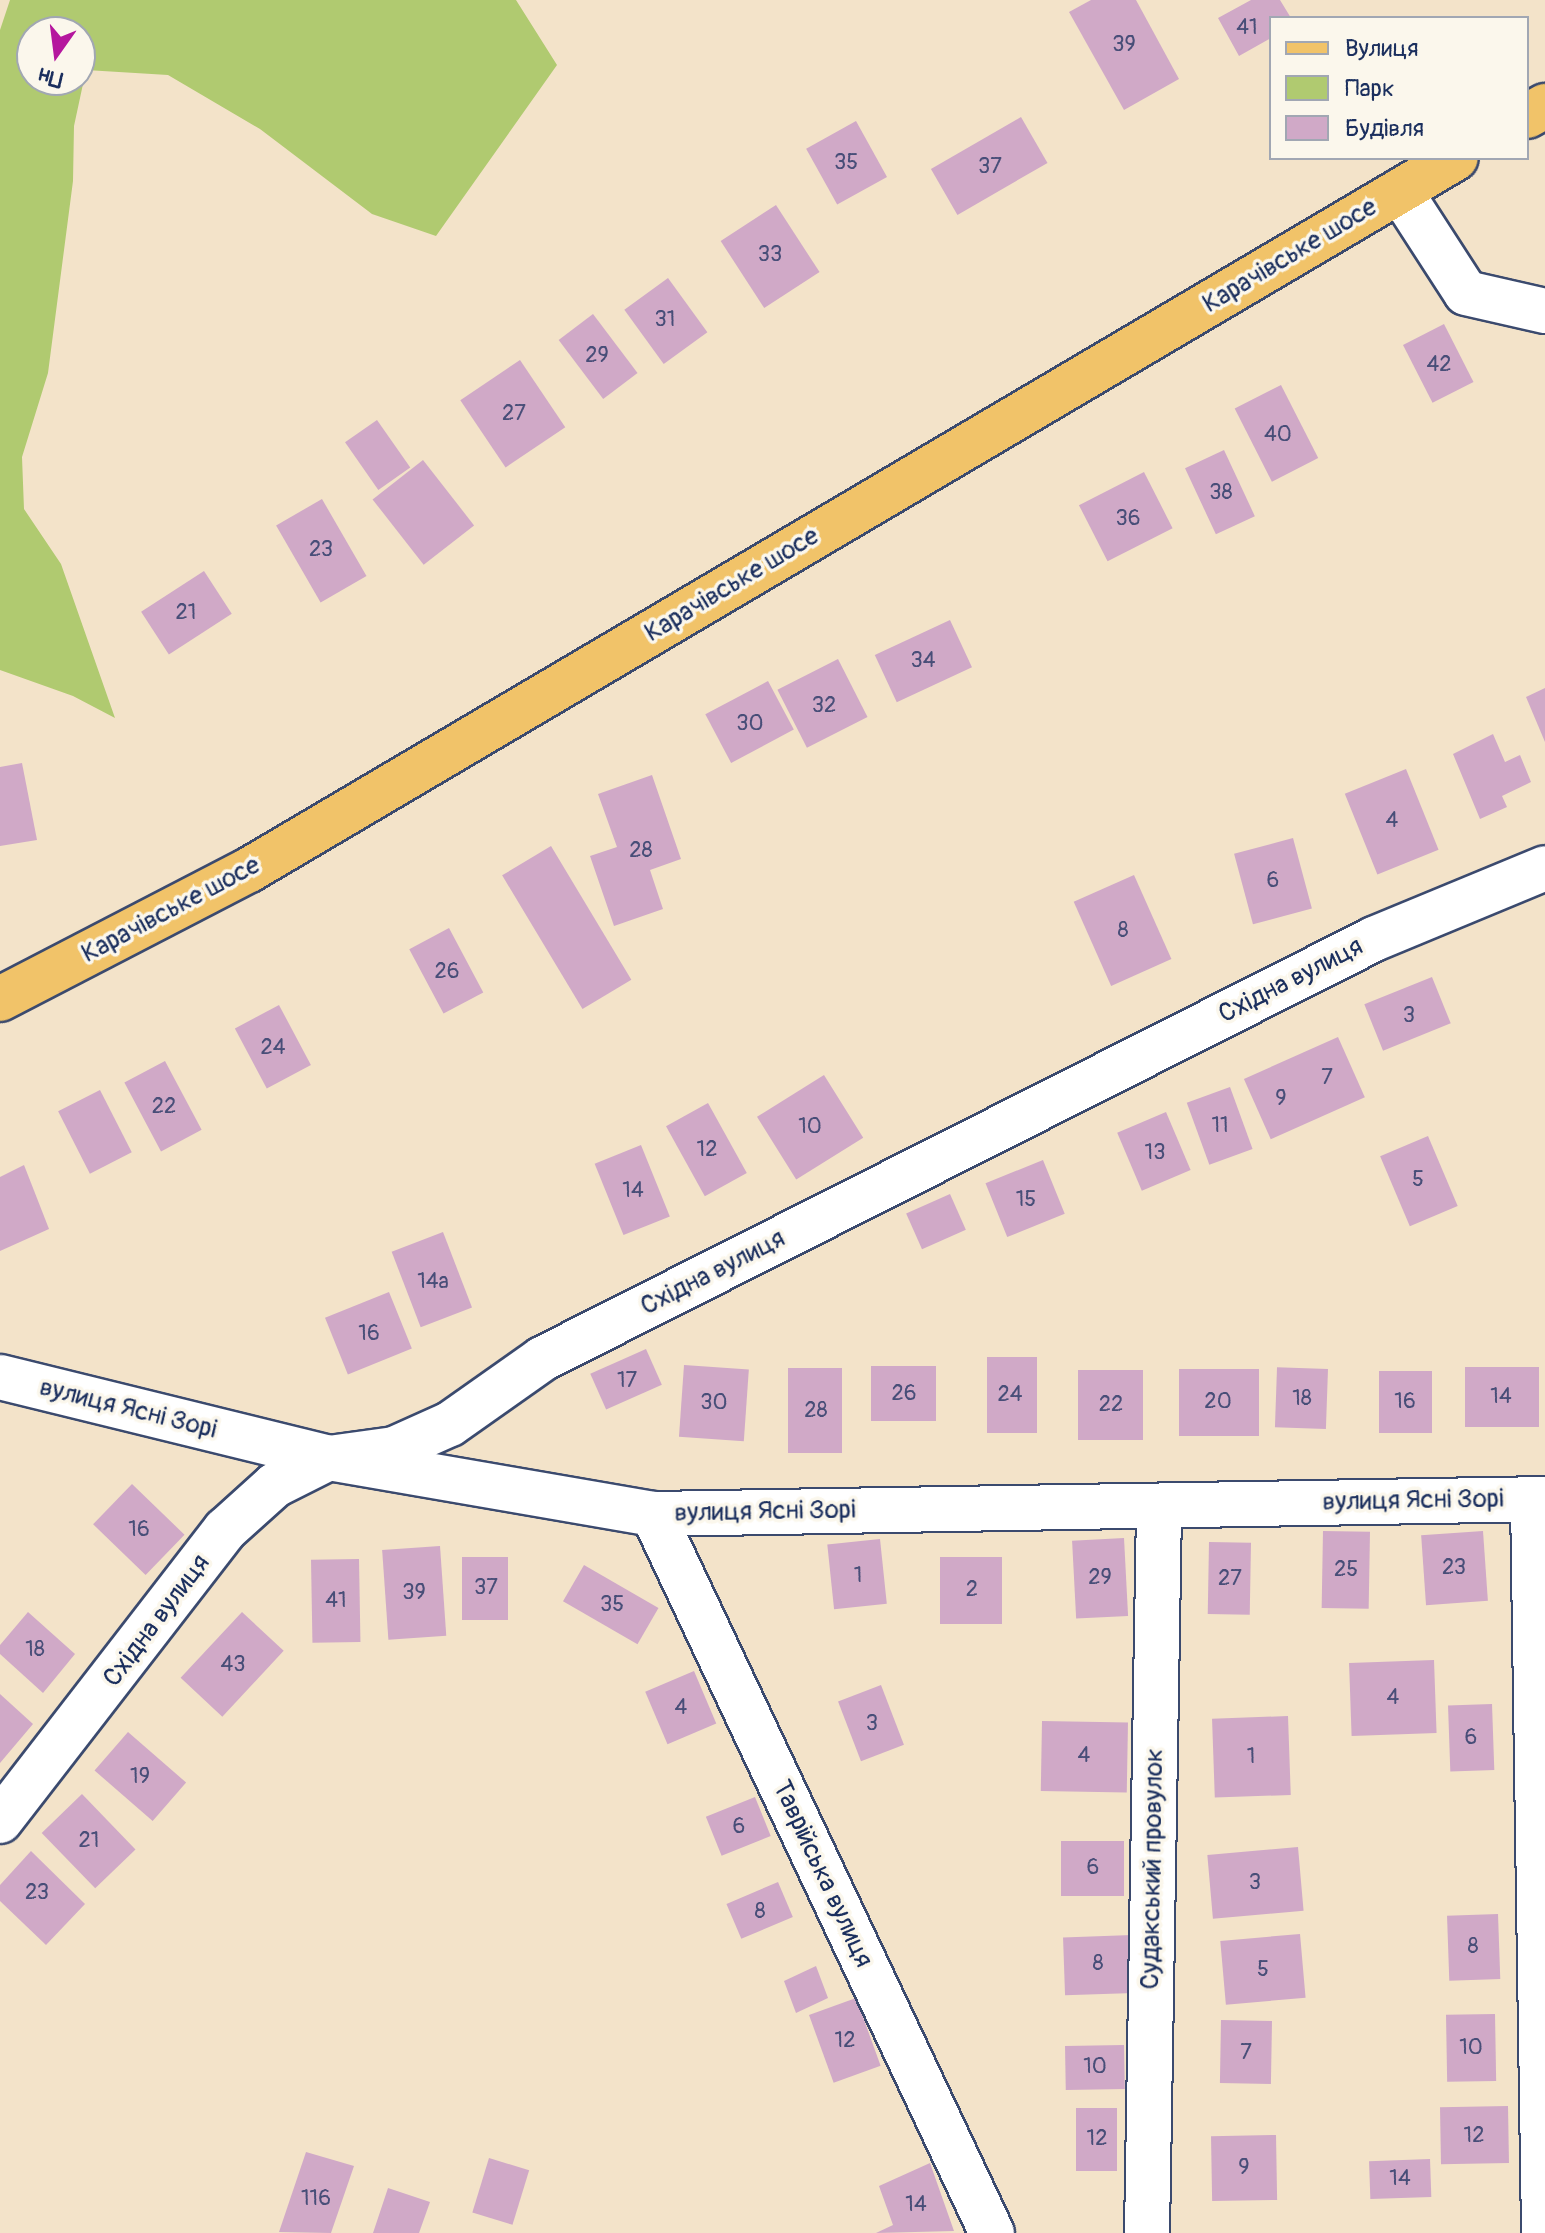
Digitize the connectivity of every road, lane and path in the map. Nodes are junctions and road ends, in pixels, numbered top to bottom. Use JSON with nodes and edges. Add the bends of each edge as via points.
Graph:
{"nodes":[{"id":1,"x":1453,"y":160,"type":"edge"},
{"id":2,"x":1400,"y":191,"type":"junction"},
{"id":3,"x":1545,"y":311,"type":"edge"},
{"id":4,"x":1545,"y":868,"type":"edge"},
{"id":5,"x":0,"y":999,"type":"edge"},
{"id":6,"x":0,"y":1377,"type":"edge"},
{"id":7,"x":329,"y":1458,"type":"junction"},
{"id":8,"x":1539,"y":1499,"type":"edge"},
{"id":9,"x":1159,"y":1506,"type":"junction"},
{"id":10,"x":653,"y":1514,"type":"junction"},
{"id":11,"x":0,"y":1821,"type":"edge"},
{"id":12,"x":992,"y":2233,"type":"edge"},
{"id":13,"x":1147,"y":2233,"type":"edge"},
{"id":14,"x":1544,"y":2233,"type":"edge"}],
"edges":[{"from":1,"to":2,"type":"main road","name":"Карачівське шосе"},
{"from":2,"to":3,"type":"street","via":[[1466,293]]},
{"from":2,"to":5,"type":"main road","name":"Карачівське шосе","via":[[249,870]]},
{"from":4,"to":7,"type":"street","name":"Східна вулиця","via":[[1374,939],[556,1352],[450,1424],[394,1449]]},
{"from":6,"to":7,"type":"street","name":"вулиця Ясні Зорі"},
{"from":7,"to":10,"type":"street","name":"вулиця Ясні Зорі"},
{"from":7,"to":11,"type":"street","name":"Східна вулиця","via":[[275,1485],[225,1530]]},
{"from":8,"to":9,"type":"street","name":"вулиця Ясні Зорі"},
{"from":8,"to":14,"type":"street"},
{"from":9,"to":10,"type":"street","name":"вулиця Ясні Зорі"},
{"from":9,"to":13,"type":"street","name":"Судакський провулок"},
{"from":10,"to":12,"type":"street","name":"Таврійська вулиця"}]}
